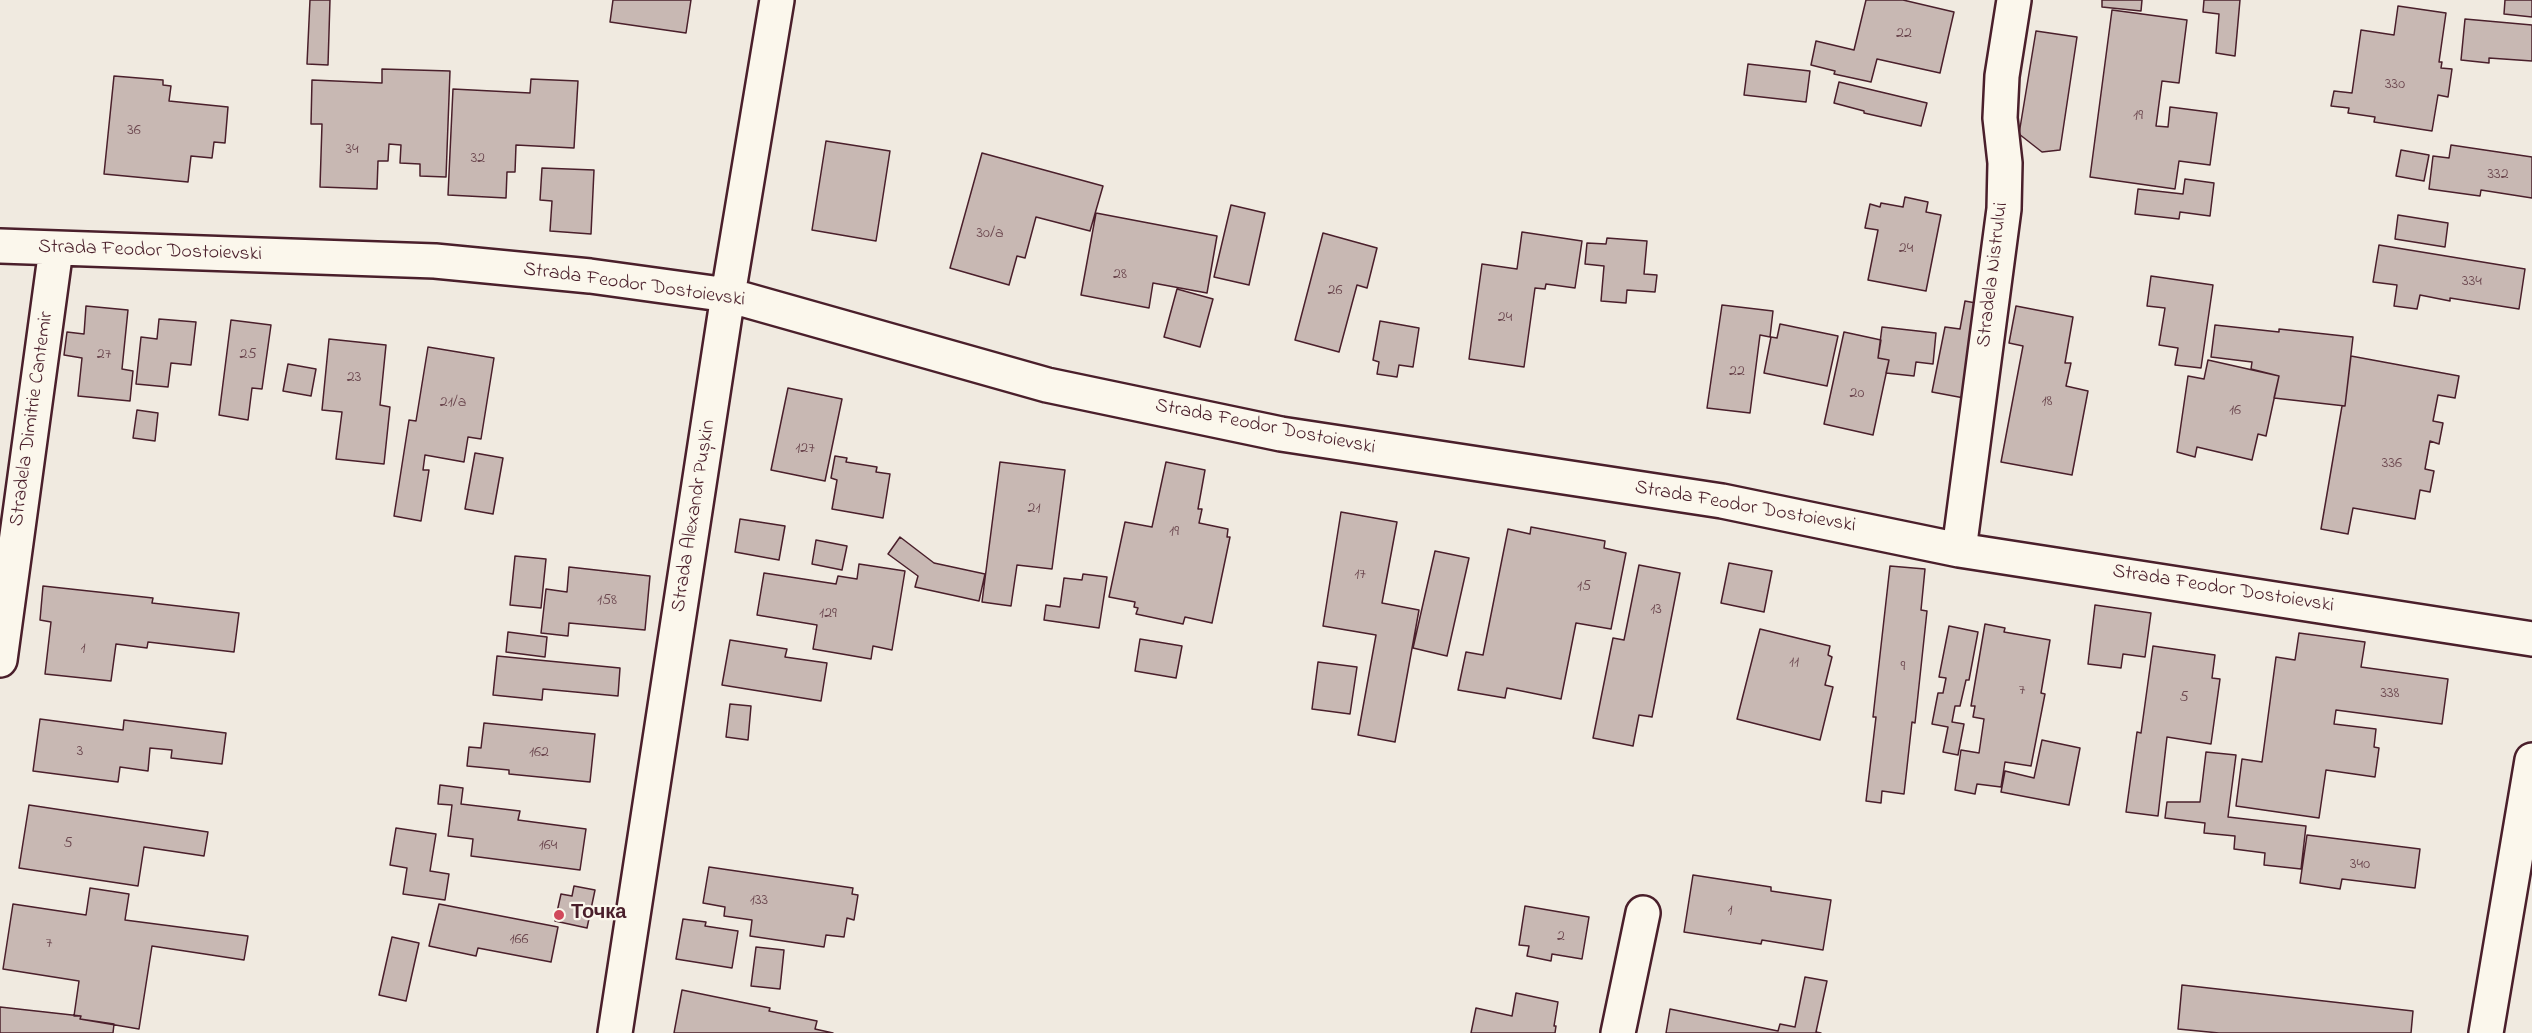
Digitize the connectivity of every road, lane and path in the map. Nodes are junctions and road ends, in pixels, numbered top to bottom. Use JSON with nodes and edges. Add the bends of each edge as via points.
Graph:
{"nodes":[{"id":1,"x":777,"y":0,"type":"edge"},
{"id":2,"x":2014,"y":0,"type":"edge"},
{"id":3,"x":0,"y":246,"type":"edge"},
{"id":4,"x":56,"y":249,"type":"junction"},
{"id":5,"x":728,"y":296,"type":"junction"},
{"id":6,"x":1959,"y":550,"type":"junction"},
{"id":7,"x":2532,"y":639,"type":"edge"},
{"id":8,"x":0,"y":660,"type":"edge"},
{"id":9,"x":2532,"y":760,"type":"edge"},
{"id":10,"x":1643,"y":913,"type":"dead end"},
{"id":11,"x":615,"y":1033,"type":"edge"},
{"id":12,"x":1617,"y":1033,"type":"edge"},
{"id":13,"x":2486,"y":1033,"type":"edge"}],
"edges":[{"from":1,"to":5,"type":"street","name":"Strada Alexandr Pușkin"},
{"from":2,"to":6,"type":"street","name":"Stradela Nistrului","via":[[2002,76],[2004,210]]},
{"from":3,"to":4,"type":"street","name":"Strada Feodor Dostoievski"},
{"from":4,"to":5,"type":"street","name":"Strada Feodor Dostoievski","via":[[435,261],[590,276]]},
{"from":4,"to":8,"type":"street","name":"Stradela Dimitrie Cantemir"},
{"from":5,"to":6,"type":"street","name":"Strada Feodor Dostoievski","via":[[1047,385],[1270,432],[1722,501]]},
{"from":5,"to":11,"type":"street","name":"Strada Alexandr Pușkin"},
{"from":6,"to":7,"type":"street","name":"Strada Feodor Dostoievski"},
{"from":9,"to":13,"type":"street"},
{"from":10,"to":12,"type":"street"}]}
